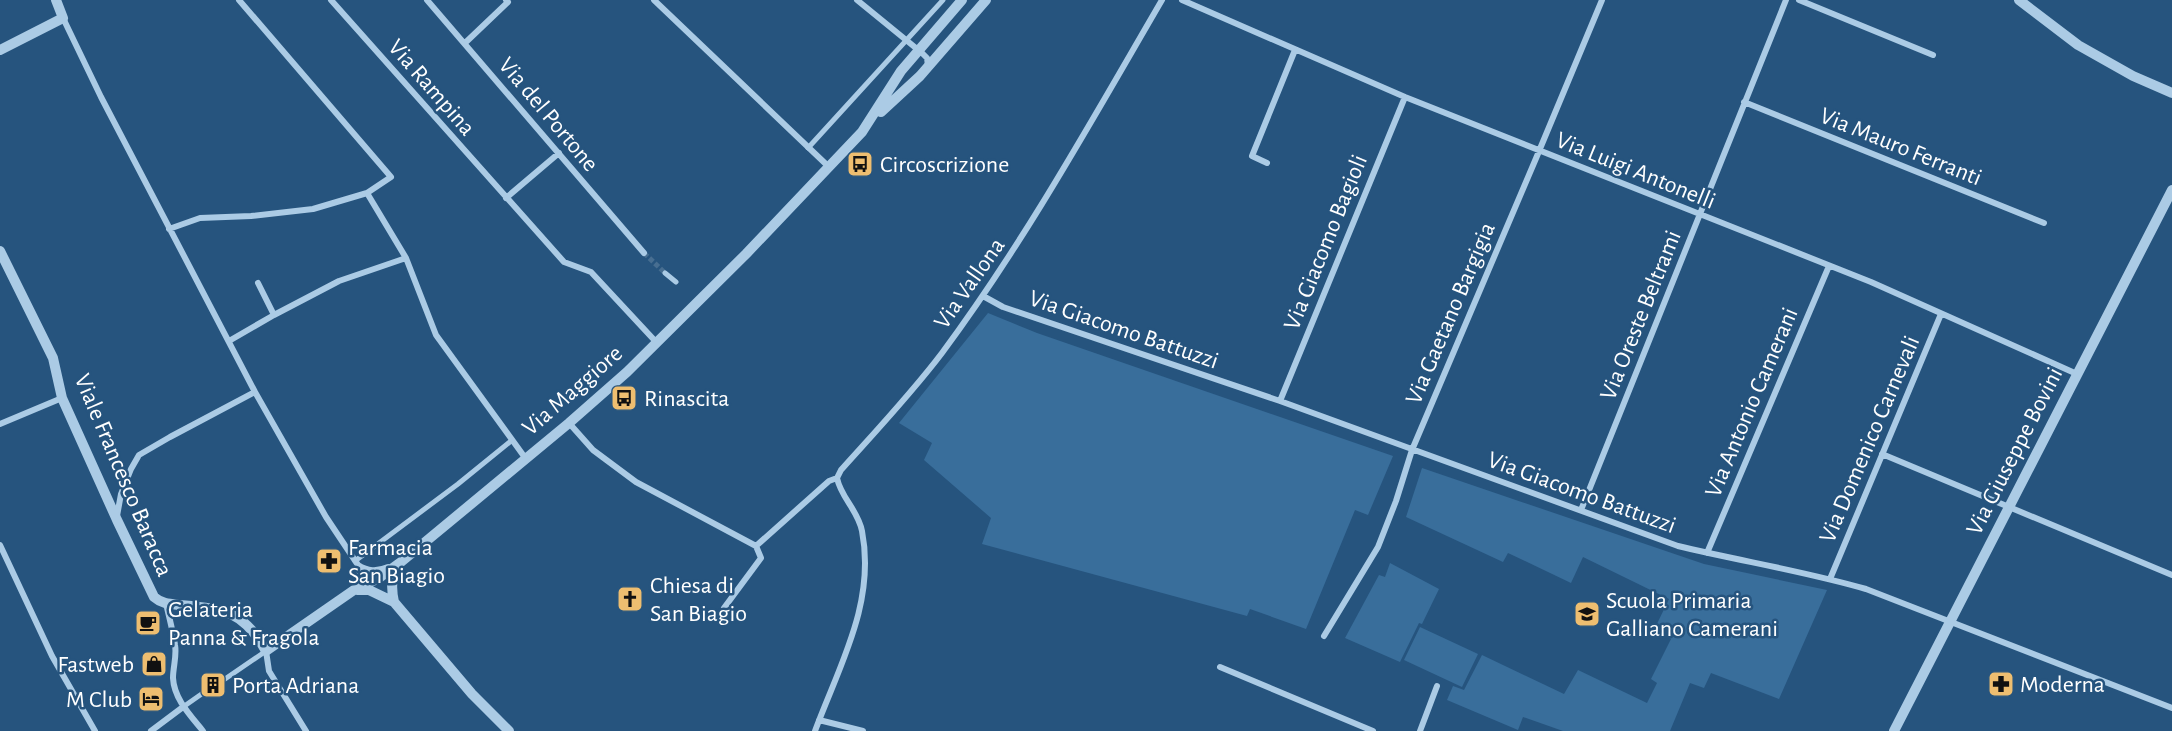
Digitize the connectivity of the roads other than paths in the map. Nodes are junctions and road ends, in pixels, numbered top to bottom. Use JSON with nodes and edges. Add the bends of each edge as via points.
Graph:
{"nodes":[{"id":1,"x":56,"y":0,"type":"edge"},
{"id":2,"x":239,"y":0,"type":"edge"},
{"id":3,"x":331,"y":0,"type":"edge"},
{"id":4,"x":427,"y":0,"type":"edge"},
{"id":5,"x":506,"y":0,"type":"edge"},
{"id":6,"x":654,"y":0,"type":"edge"},
{"id":7,"x":857,"y":0,"type":"edge"},
{"id":8,"x":943,"y":0,"type":"edge"},
{"id":9,"x":962,"y":0,"type":"edge"},
{"id":10,"x":986,"y":0,"type":"edge"},
{"id":11,"x":1162,"y":0,"type":"edge"},
{"id":12,"x":1182,"y":0,"type":"edge"},
{"id":13,"x":1602,"y":0,"type":"edge"},
{"id":14,"x":1786,"y":0,"type":"edge"},
{"id":15,"x":1799,"y":0,"type":"edge"},
{"id":16,"x":2019,"y":0,"type":"edge"},
{"id":17,"x":63,"y":18,"type":"junction"},
{"id":18,"x":907,"y":39,"type":"junction"},
{"id":19,"x":465,"y":43,"type":"junction"},
{"id":20,"x":0,"y":50,"type":"edge"},
{"id":21,"x":919,"y":50,"type":"junction"},
{"id":22,"x":1295,"y":50,"type":"junction"},
{"id":23,"x":1933,"y":55,"type":"dead end"},
{"id":24,"x":928,"y":66,"type":"junction"},
{"id":25,"x":2172,"y":93,"type":"edge"},
{"id":26,"x":1405,"y":97,"type":"junction"},
{"id":27,"x":1744,"y":102,"type":"junction"},
{"id":28,"x":872,"y":120,"type":"junction"},
{"id":29,"x":808,"y":148,"type":"junction"},
{"id":30,"x":1539,"y":150,"type":"junction"},
{"id":31,"x":559,"y":153,"type":"junction"},
{"id":32,"x":1267,"y":163,"type":"dead end"},
{"id":33,"x":829,"y":167,"type":"junction"},
{"id":34,"x":2172,"y":190,"type":"edge"},
{"id":35,"x":367,"y":193,"type":"junction"},
{"id":36,"x":506,"y":198,"type":"junction"},
{"id":37,"x":1699,"y":214,"type":"junction"},
{"id":38,"x":2044,"y":223,"type":"dead end"},
{"id":39,"x":169,"y":229,"type":"junction"},
{"id":40,"x":0,"y":251,"type":"edge"},
{"id":41,"x":644,"y":253,"type":"tunnel mouth"},
{"id":42,"x":406,"y":258,"type":"junction"},
{"id":43,"x":1829,"y":266,"type":"junction"},
{"id":44,"x":665,"y":273,"type":"tunnel mouth"},
{"id":45,"x":676,"y":282,"type":"dead end"},
{"id":46,"x":258,"y":283,"type":"dead end"},
{"id":47,"x":983,"y":296,"type":"junction"},
{"id":48,"x":1941,"y":314,"type":"junction"},
{"id":49,"x":274,"y":315,"type":"junction"},
{"id":50,"x":229,"y":341,"type":"junction"},
{"id":51,"x":657,"y":342,"type":"junction"},
{"id":52,"x":2078,"y":374,"type":"junction"},
{"id":53,"x":255,"y":392,"type":"junction"},
{"id":54,"x":62,"y":398,"type":"junction"},
{"id":55,"x":1280,"y":401,"type":"junction"},
{"id":56,"x":569,"y":423,"type":"junction"},
{"id":57,"x":0,"y":424,"type":"edge"},
{"id":58,"x":511,"y":441,"type":"junction"},
{"id":59,"x":1412,"y":450,"type":"junction"},
{"id":60,"x":1882,"y":454,"type":"junction"},
{"id":61,"x":526,"y":459,"type":"junction"},
{"id":62,"x":837,"y":478,"type":"junction"},
{"id":63,"x":2009,"y":507,"type":"junction"},
{"id":64,"x":1581,"y":510,"type":"junction"},
{"id":65,"x":117,"y":520,"type":"junction"},
{"id":66,"x":0,"y":545,"type":"edge"},
{"id":67,"x":756,"y":546,"type":"junction"},
{"id":68,"x":1707,"y":553,"type":"junction"},
{"id":69,"x":401,"y":562,"type":"junction"},
{"id":70,"x":356,"y":563,"type":"junction"},
{"id":71,"x":2172,"y":576,"type":"edge"},
{"id":72,"x":1830,"y":579,"type":"junction"},
{"id":73,"x":354,"y":590,"type":"junction"},
{"id":74,"x":394,"y":602,"type":"junction"},
{"id":75,"x":166,"y":603,"type":"junction"},
{"id":76,"x":724,"y":608,"type":"dead end"},
{"id":77,"x":1949,"y":623,"type":"junction"},
{"id":78,"x":1324,"y":636,"type":"dead end"},
{"id":79,"x":266,"y":651,"type":"junction"},
{"id":80,"x":1220,"y":667,"type":"dead end"},
{"id":81,"x":225,"y":679,"type":"tunnel mouth"},
{"id":82,"x":1437,"y":686,"type":"dead end"},
{"id":83,"x":203,"y":693,"type":"tunnel mouth"},
{"id":84,"x":183,"y":706,"type":"junction"},
{"id":85,"x":2172,"y":708,"type":"edge"},
{"id":86,"x":819,"y":720,"type":"junction"},
{"id":87,"x":95,"y":731,"type":"edge"},
{"id":88,"x":151,"y":731,"type":"edge"},
{"id":89,"x":203,"y":731,"type":"edge"},
{"id":90,"x":306,"y":731,"type":"edge"},
{"id":91,"x":508,"y":731,"type":"edge"},
{"id":92,"x":815,"y":731,"type":"edge"},
{"id":93,"x":864,"y":731,"type":"edge"},
{"id":94,"x":1372,"y":731,"type":"edge"},
{"id":95,"x":1420,"y":731,"type":"edge"},
{"id":96,"x":1894,"y":731,"type":"edge"}],
"edges":[{"from":1,"to":17,"type":"street"},
{"from":2,"to":35,"type":"street","via":[[391,177]]},
{"from":3,"to":36,"type":"street","name":"Via Rampina"},
{"from":4,"to":19,"type":"street","name":"Via del Portone"},
{"from":5,"to":19,"type":"street"},
{"from":6,"to":29,"type":"street"},
{"from":7,"to":18,"type":"street"},
{"from":8,"to":18,"type":"street"},
{"from":9,"to":21,"type":"street","name":"Via Maggiore"},
{"from":10,"to":24,"type":"street","name":"Via Maggiore"},
{"from":11,"to":47,"type":"street","name":"Via Vallona","via":[[1044,203]]},
{"from":12,"to":22,"type":"street","name":"Via Luigi Antonelli"},
{"from":13,"to":30,"type":"street","name":"Via Gaetano Bargigia"},
{"from":14,"to":27,"type":"street","name":"Via Oreste Beltrami"},
{"from":15,"to":23,"type":"street"},
{"from":16,"to":25,"type":"street","via":[[2078,45]]},
{"from":17,"to":20,"type":"street"},
{"from":17,"to":39,"type":"street"},
{"from":18,"to":21,"type":"street"},
{"from":18,"to":29,"type":"street"},
{"from":19,"to":31,"type":"street","name":"Via del Portone"},
{"from":21,"to":24,"type":"street","via":[[927,58]]},
{"from":21,"to":28,"type":"street","name":"Via Maggiore","via":[[901,71]]},
{"from":22,"to":26,"type":"street","name":"Via Luigi Antonelli"},
{"from":22,"to":32,"type":"street","via":[[1252,156]]},
{"from":24,"to":28,"type":"street","name":"Via Maggiore"},
{"from":26,"to":30,"type":"street","name":"Via Luigi Antonelli"},
{"from":26,"to":55,"type":"street","name":"Via Giacomo Bagioli"},
{"from":27,"to":37,"type":"street","name":"Via Oreste Beltrami"},
{"from":27,"to":38,"type":"street","name":"Via Mauro Ferranti"},
{"from":28,"to":33,"type":"street","name":"Via Maggiore"},
{"from":29,"to":33,"type":"street"},
{"from":30,"to":37,"type":"street","name":"Via Luigi Antonelli"},
{"from":30,"to":59,"type":"street","name":"Via Gaetano Bargigia"},
{"from":31,"to":36,"type":"street"},
{"from":31,"to":41,"type":"street","name":"Via del Portone"},
{"from":33,"to":51,"type":"street","name":"Via Maggiore"},
{"from":34,"to":52,"type":"street","name":"Via Giuseppe Bovini"},
{"from":35,"to":39,"type":"street","via":[[313,209],[200,218]]},
{"from":35,"to":42,"type":"street"},
{"from":36,"to":51,"type":"street","name":"Via Rampina","via":[[564,262],[591,272]]},
{"from":37,"to":43,"type":"street","name":"Via Luigi Antonelli"},
{"from":37,"to":64,"type":"street","name":"Via Oreste Beltrami"},
{"from":39,"to":50,"type":"street"},
{"from":40,"to":54,"type":"street","name":"Viale Francesco Baracca","via":[[53,358]]},
{"from":42,"to":49,"type":"street","via":[[339,281]]},
{"from":42,"to":58,"type":"street","via":[[436,335]]},
{"from":43,"to":48,"type":"street","name":"Via Luigi Antonelli"},
{"from":43,"to":68,"type":"street","name":"Via Antonio Camerani"},
{"from":44,"to":45,"type":"street"},
{"from":46,"to":49,"type":"street"},
{"from":47,"to":55,"type":"street","name":"Via Giacomo Battuzzi","via":[[1003,307]]},
{"from":47,"to":62,"type":"street","name":"Via Vallona","via":[[941,354]]},
{"from":48,"to":52,"type":"street","name":"Via Luigi Antonelli"},
{"from":48,"to":60,"type":"street","name":"Via Domenico Carnevali"},
{"from":49,"to":50,"type":"street"},
{"from":50,"to":53,"type":"street"},
{"from":51,"to":56,"type":"street","name":"Via Maggiore"},
{"from":52,"to":63,"type":"street","name":"Via Giuseppe Bovini"},
{"from":53,"to":65,"type":"street","via":[[139,455],[121,494]]},
{"from":53,"to":70,"type":"street"},
{"from":54,"to":57,"type":"street"},
{"from":54,"to":65,"type":"street","name":"Viale Francesco Baracca"},
{"from":55,"to":59,"type":"street","name":"Via Giacomo Battuzzi"},
{"from":56,"to":61,"type":"street","name":"Via Maggiore"},
{"from":56,"to":67,"type":"street","via":[[593,450],[636,482]]},
{"from":58,"to":61,"type":"street"},
{"from":58,"to":70,"type":"street","name":"Via Maggiore"},
{"from":59,"to":64,"type":"street","name":"Via Giacomo Battuzzi"},
{"from":59,"to":78,"type":"street","name":"Via Gaetano Bargigia","via":[[1378,547]]},
{"from":60,"to":63,"type":"street"},
{"from":60,"to":72,"type":"street","name":"Via Domenico Carnevali"},
{"from":61,"to":69,"type":"street","name":"Via Maggiore"},
{"from":62,"to":67,"type":"street","name":"Via Vallona"},
{"from":62,"to":86,"type":"street","via":[[839,488],[860,519],[865,583],[848,647]]},
{"from":63,"to":71,"type":"street"},
{"from":63,"to":77,"type":"street","name":"Via Giuseppe Bovini"},
{"from":64,"to":68,"type":"street","name":"Via Giacomo Battuzzi"},
{"from":65,"to":75,"type":"street","name":"Viale Francesco Baracca","via":[[154,597]]},
{"from":66,"to":87,"type":"street","via":[[52,656]]},
{"from":67,"to":76,"type":"street","via":[[761,558]]},
{"from":68,"to":72,"type":"street","name":"Via Giacomo Battuzzi"},
{"from":69,"to":70,"type":"street","via":[[380,571],[367,570]]},
{"from":69,"to":73,"type":"street","name":"Via Maggiore"},
{"from":69,"to":74,"type":"street","via":[[393,573]]},
{"from":70,"to":73,"type":"street","via":[[360,582]]},
{"from":72,"to":77,"type":"street","name":"Via Giacomo Battuzzi","via":[[1866,589]]},
{"from":73,"to":74,"type":"street","via":[[369,590]]},
{"from":73,"to":79,"type":"street","name":"Via Maggiore"},
{"from":74,"to":91,"type":"street"},
{"from":75,"to":79,"type":"street","name":"Viale Francesco Baracca","via":[[231,614],[247,623]]},
{"from":75,"to":84,"type":"street","via":[[175,643],[173,679]]},
{"from":77,"to":85,"type":"street","name":"Via Giacomo Battuzzi"},
{"from":77,"to":96,"type":"street","name":"Via Giuseppe Bovini"},
{"from":79,"to":81,"type":"street"},
{"from":79,"to":90,"type":"street","via":[[269,671]]},
{"from":80,"to":94,"type":"street"},
{"from":82,"to":95,"type":"street"},
{"from":83,"to":84,"type":"street"},
{"from":84,"to":88,"type":"street"},
{"from":84,"to":89,"type":"street"},
{"from":86,"to":92,"type":"street"},
{"from":86,"to":93,"type":"street"}]}
